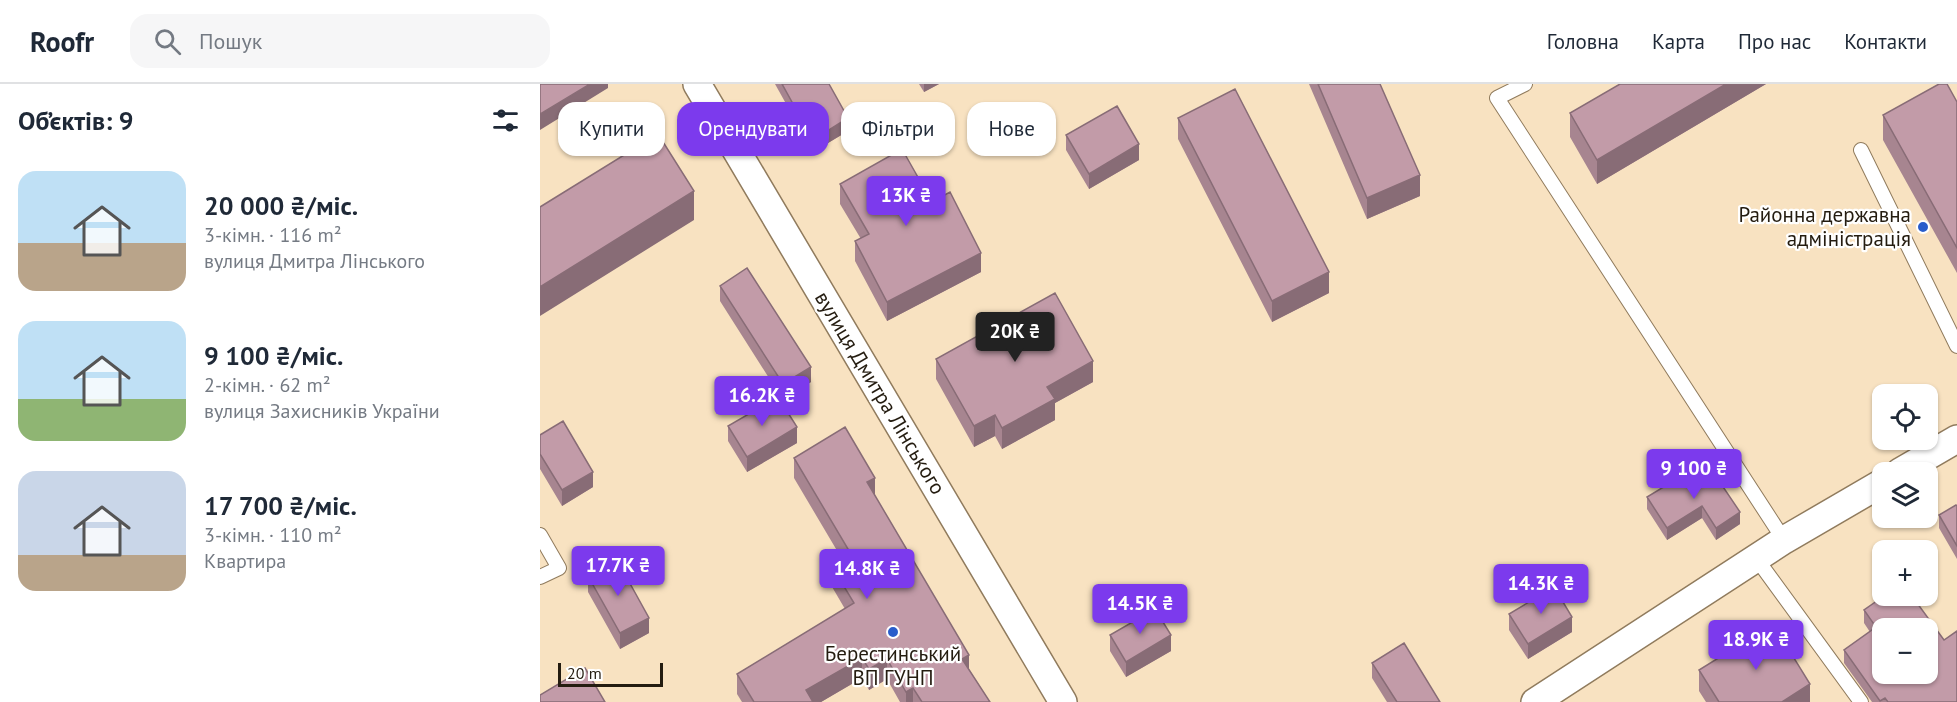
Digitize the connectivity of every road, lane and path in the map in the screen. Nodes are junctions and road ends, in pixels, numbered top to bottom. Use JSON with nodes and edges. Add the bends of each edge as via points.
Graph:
{"nodes":[{"id":1,"x":697,"y":84,"type":"edge"},
{"id":2,"x":1525,"y":84,"type":"edge"},
{"id":3,"x":1861,"y":150,"type":"dead end"},
{"id":4,"x":1957,"y":346,"type":"edge"},
{"id":5,"x":1957,"y":439,"type":"edge"},
{"id":6,"x":1917,"y":462,"type":"edge"},
{"id":7,"x":1872,"y":489,"type":"edge"},
{"id":8,"x":540,"y":535,"type":"edge"},
{"id":9,"x":1784,"y":540,"type":"junction"},
{"id":10,"x":1756,"y":558,"type":"junction"},
{"id":11,"x":540,"y":577,"type":"edge"},
{"id":12,"x":1063,"y":702,"type":"edge"},
{"id":13,"x":1535,"y":702,"type":"edge"},
{"id":14,"x":1861,"y":702,"type":"edge"}],
"edges":[{"from":1,"to":12,"type":"street","name":"вулиця Дмитра Лінського"},
{"from":2,"to":9,"type":"lane","via":[[1497,98]]},
{"from":3,"to":4,"type":"lane"},
{"from":5,"to":6,"type":"street"},
{"from":7,"to":9,"type":"street"},
{"from":8,"to":11,"type":"lane","via":[[559,568]]},
{"from":9,"to":10,"type":"street"},
{"from":10,"to":13,"type":"street"},
{"from":10,"to":14,"type":"lane"}]}
